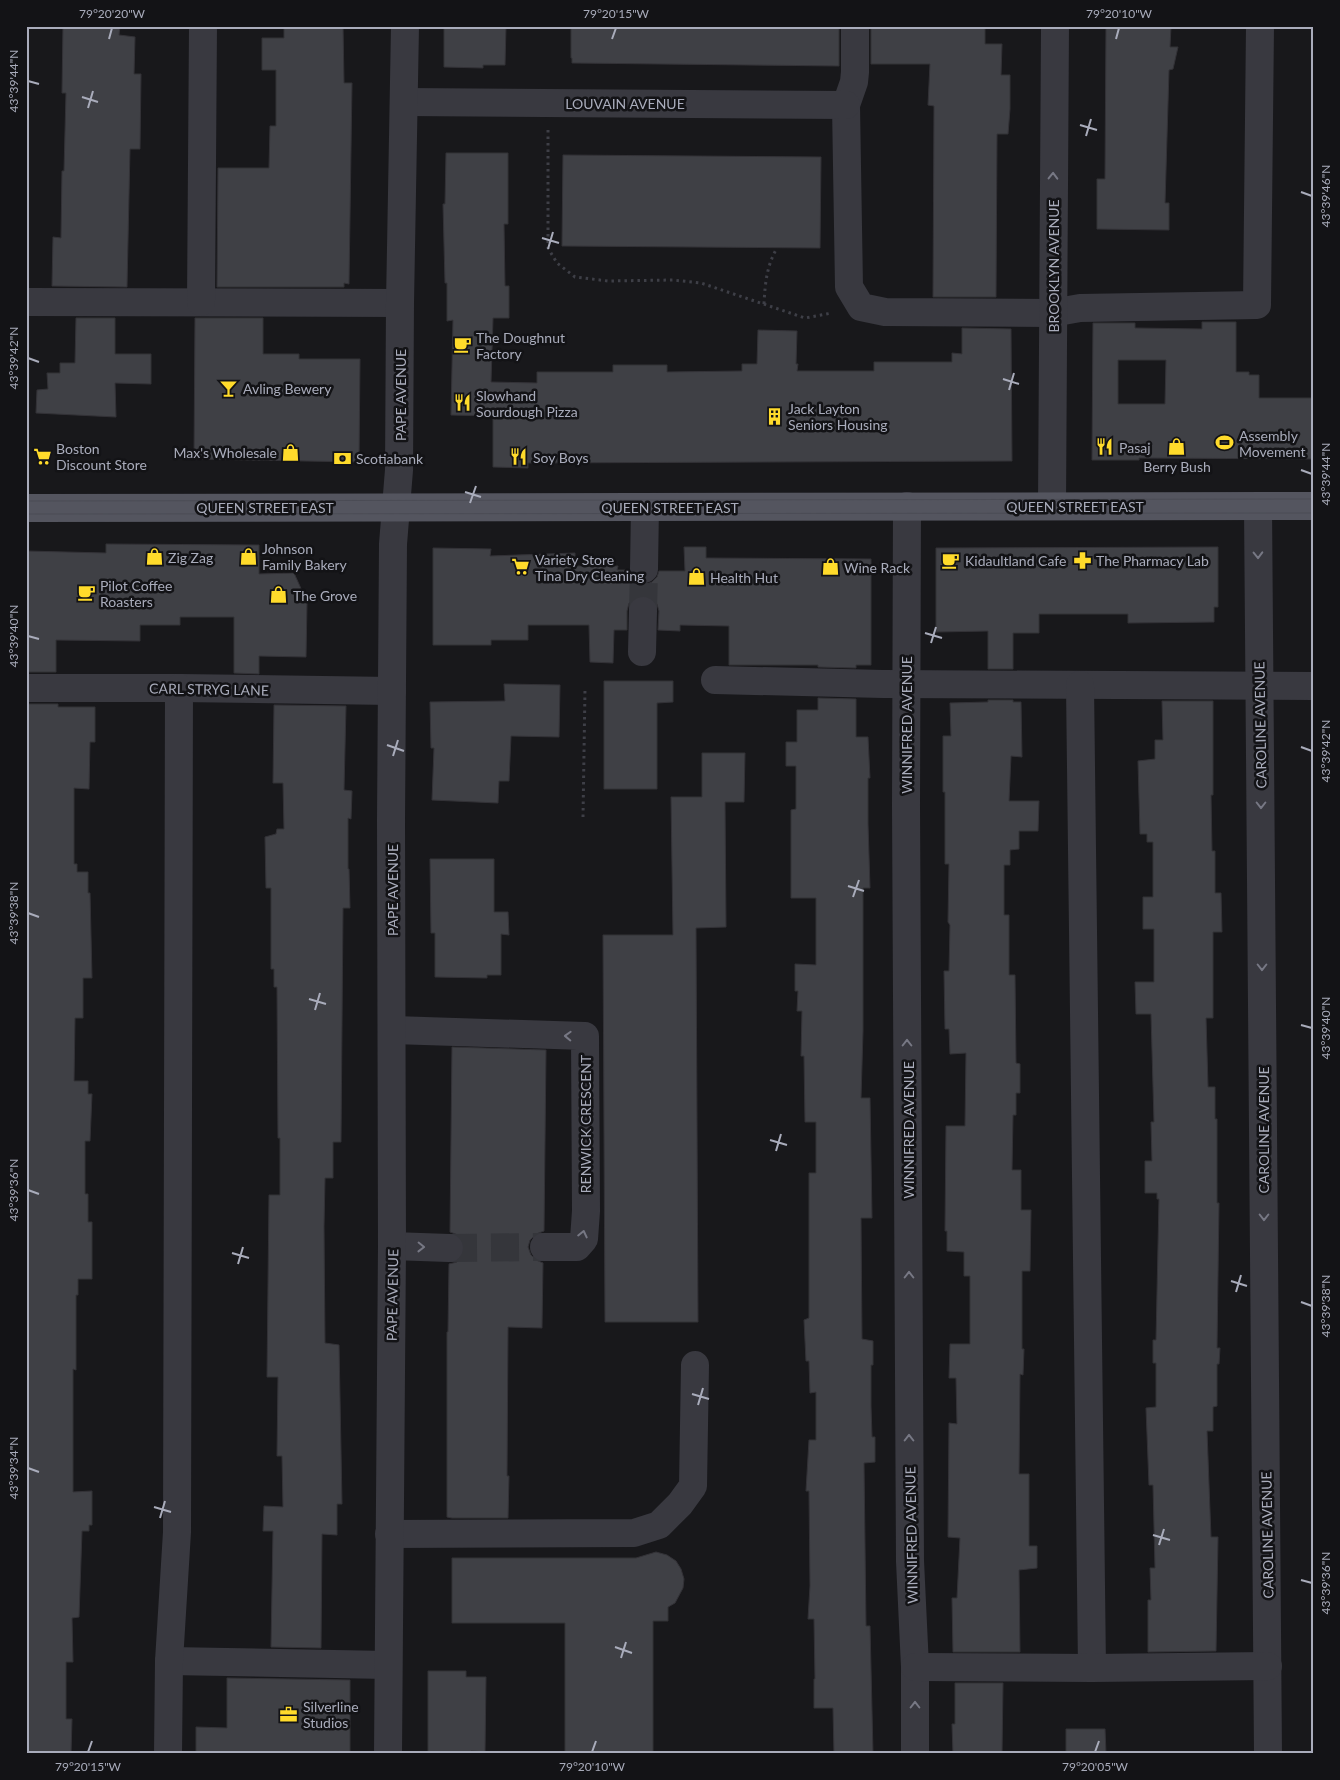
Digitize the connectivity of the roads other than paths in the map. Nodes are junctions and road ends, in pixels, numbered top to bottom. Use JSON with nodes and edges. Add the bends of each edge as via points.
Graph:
{"nodes":[{"id":1,"x":203,"y":26,"type":"edge"},
{"id":2,"x":405,"y":26,"type":"edge"},
{"id":3,"x":855,"y":26,"type":"edge"},
{"id":4,"x":1055,"y":26,"type":"edge"},
{"id":5,"x":1260,"y":26,"type":"edge"},
{"id":6,"x":404,"y":102,"type":"junction"},
{"id":7,"x":846,"y":105,"type":"junction"},
{"id":8,"x":26,"y":302,"type":"edge"},
{"id":9,"x":201,"y":302,"type":"junction"},
{"id":10,"x":400,"y":303,"type":"junction"},
{"id":11,"x":1052,"y":313,"type":"junction"},
{"id":12,"x":907,"y":506,"type":"junction"},
{"id":13,"x":1052,"y":506,"type":"junction"},
{"id":14,"x":1258,"y":506,"type":"junction"},
{"id":15,"x":1314,"y":506,"type":"edge"},
{"id":16,"x":645,"y":507,"type":"junction"},
{"id":17,"x":26,"y":508,"type":"edge"},
{"id":18,"x":396,"y":508,"type":"junction"},
{"id":19,"x":644,"y":569,"type":"tunnel mouth"},
{"id":20,"x":643,"y":612,"type":"tunnel mouth"},
{"id":21,"x":642,"y":652,"type":"dead end"},
{"id":22,"x":715,"y":680,"type":"dead end"},
{"id":23,"x":906,"y":684,"type":"junction"},
{"id":24,"x":1080,"y":685,"type":"junction"},
{"id":25,"x":1260,"y":686,"type":"junction"},
{"id":26,"x":1314,"y":686,"type":"edge"},
{"id":27,"x":26,"y":688,"type":"edge"},
{"id":28,"x":179,"y":688,"type":"junction"},
{"id":29,"x":392,"y":691,"type":"junction"},
{"id":30,"x":393,"y":1030,"type":"junction"},
{"id":31,"x":392,"y":1246,"type":"junction"},
{"id":32,"x":544,"y":1247,"type":"tunnel mouth"},
{"id":33,"x":449,"y":1248,"type":"tunnel mouth"},
{"id":34,"x":695,"y":1366,"type":"dead end"},
{"id":35,"x":389,"y":1534,"type":"junction"},
{"id":36,"x":168,"y":1661,"type":"junction"},
{"id":37,"x":388,"y":1665,"type":"junction"},
{"id":38,"x":1268,"y":1666,"type":"junction"},
{"id":39,"x":914,"y":1667,"type":"junction"},
{"id":40,"x":1092,"y":1668,"type":"junction"},
{"id":41,"x":168,"y":1754,"type":"edge"},
{"id":42,"x":388,"y":1754,"type":"edge"},
{"id":43,"x":915,"y":1754,"type":"edge"},
{"id":44,"x":1268,"y":1754,"type":"edge"}],
"edges":[{"from":1,"to":9,"type":"street"},
{"from":2,"to":6,"type":"street","name":"PAPE AVENUE"},
{"from":3,"to":7,"type":"street","via":[[854,82]]},
{"from":11,"to":4,"type":"street","name":"BROOKLYN AVENUE","one_way":true},
{"from":5,"to":11,"type":"street","via":[[1258,305],[1080,308]]},
{"from":6,"to":7,"type":"street","name":"LOUVAIN AVENUE"},
{"from":6,"to":10,"type":"street","name":"PAPE AVENUE"},
{"from":7,"to":11,"type":"street","via":[[849,287],[861,307],[885,312]]},
{"from":8,"to":9,"type":"street"},
{"from":9,"to":10,"type":"street"},
{"from":10,"to":18,"type":"street","name":"PAPE AVENUE"},
{"from":11,"to":13,"type":"street","name":"BROOKLYN AVENUE"},
{"from":12,"to":13,"type":"main road","name":"QUEEN STREET EAST"},
{"from":12,"to":16,"type":"main road","name":"QUEEN STREET EAST"},
{"from":12,"to":23,"type":"street","name":"WINNIFRED AVENUE"},
{"from":13,"to":14,"type":"main road","name":"QUEEN STREET EAST"},
{"from":14,"to":15,"type":"main road","name":"QUEEN STREET EAST"},
{"from":14,"to":25,"type":"street","name":"CAROLINE AVENUE","one_way":true},
{"from":16,"to":18,"type":"main road","name":"QUEEN STREET EAST"},
{"from":16,"to":19,"type":"street"},
{"from":17,"to":18,"type":"main road","name":"QUEEN STREET EAST"},
{"from":18,"to":29,"type":"street","name":"PAPE AVENUE"},
{"from":20,"to":21,"type":"street"},
{"from":22,"to":23,"type":"street"},
{"from":23,"to":24,"type":"street"},
{"from":39,"to":23,"type":"street","name":"WINNIFRED AVENUE","one_way":true,"via":[[910,1561]]},
{"from":24,"to":25,"type":"street"},
{"from":24,"to":40,"type":"street"},
{"from":25,"to":26,"type":"street"},
{"from":25,"to":38,"type":"street","name":"CAROLINE AVENUE","one_way":true},
{"from":27,"to":28,"type":"street","name":"CARL STRYG LANE"},
{"from":28,"to":29,"type":"street","name":"CARL STRYG LANE"},
{"from":28,"to":36,"type":"street","via":[[177,1532]]},
{"from":29,"to":30,"type":"street","name":"PAPE AVENUE"},
{"from":30,"to":31,"type":"street","name":"PAPE AVENUE"},
{"from":32,"to":30,"type":"street","name":"RENWICK CRESCENT","one_way":true,"via":[[578,1247],[584,1239],[585,1036]]},
{"from":31,"to":33,"type":"street","one_way":true},
{"from":31,"to":35,"type":"street","name":"PAPE AVENUE"},
{"from":34,"to":35,"type":"street","via":[[693,1486],[660,1524],[634,1533]]},
{"from":35,"to":37,"type":"street","name":"PAPE AVENUE"},
{"from":36,"to":37,"type":"street"},
{"from":36,"to":41,"type":"street"},
{"from":37,"to":42,"type":"street","name":"PAPE AVENUE"},
{"from":38,"to":40,"type":"street"},
{"from":38,"to":44,"type":"street","name":"CAROLINE AVENUE"},
{"from":39,"to":40,"type":"street"},
{"from":43,"to":39,"type":"street","name":"WINNIFRED AVENUE","one_way":true}]}
